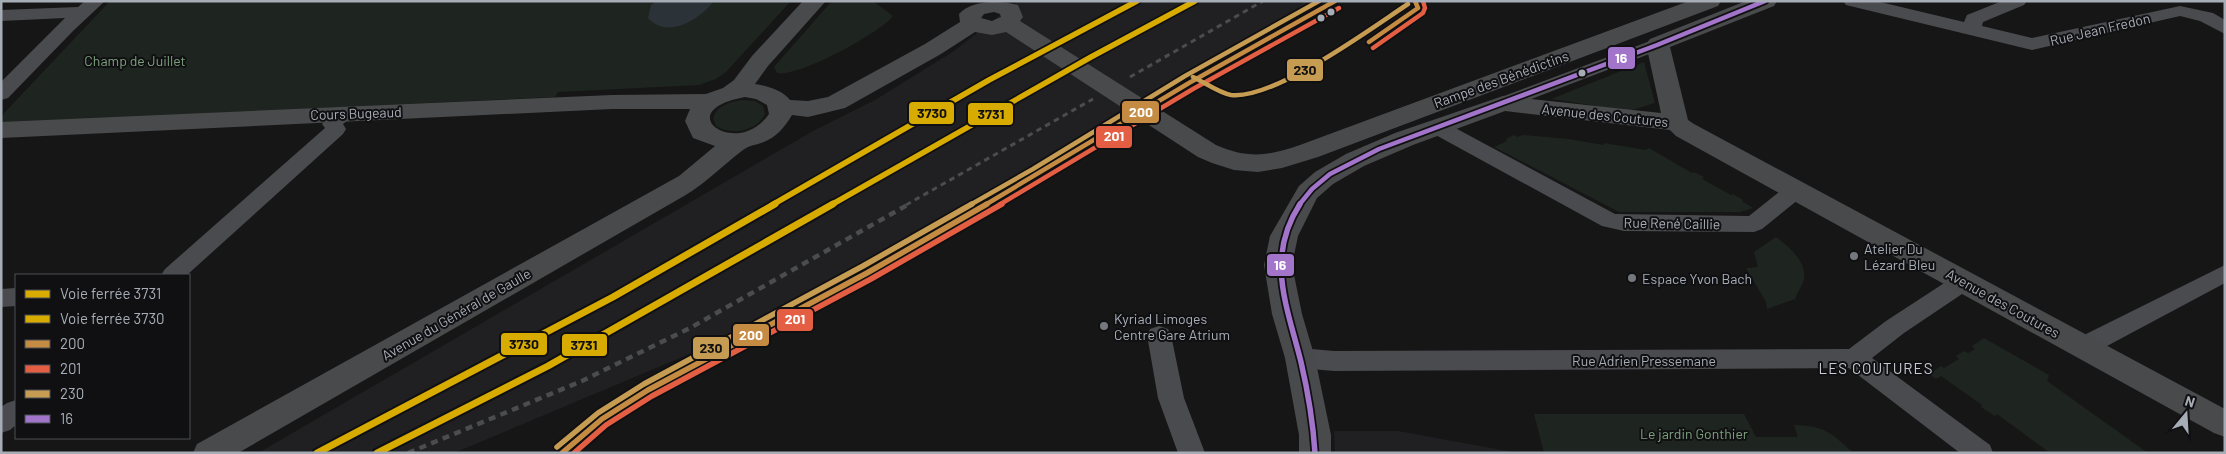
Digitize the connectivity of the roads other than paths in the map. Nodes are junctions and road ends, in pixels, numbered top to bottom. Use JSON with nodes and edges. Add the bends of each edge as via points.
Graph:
{"nodes":[{"id":1,"x":815,"y":1,"type":"edge"},
{"id":2,"x":1710,"y":1,"type":"edge"},
{"id":3,"x":1852,"y":1,"type":"edge"},
{"id":4,"x":2018,"y":1,"type":"edge"},
{"id":5,"x":1749,"y":4,"type":"edge"},
{"id":6,"x":90,"y":7,"type":"edge"},
{"id":7,"x":1,"y":16,"type":"edge"},
{"id":8,"x":2225,"y":28,"type":"edge"},
{"id":9,"x":1972,"y":31,"type":"junction"},
{"id":10,"x":782,"y":38,"type":"junction"},
{"id":11,"x":1658,"y":44,"type":"junction"},
{"id":12,"x":1,"y":94,"type":"edge"},
{"id":13,"x":1503,"y":103,"type":"junction"},
{"id":14,"x":773,"y":108,"type":"junction"},
{"id":15,"x":712,"y":113,"type":"junction"},
{"id":16,"x":345,"y":121,"type":"junction"},
{"id":17,"x":1677,"y":123,"type":"junction"},
{"id":18,"x":1439,"y":128,"type":"junction"},
{"id":19,"x":1,"y":130,"type":"edge"},
{"id":20,"x":737,"y":140,"type":"junction"},
{"id":21,"x":1,"y":145,"type":"edge"},
{"id":22,"x":700,"y":171,"type":"junction"},
{"id":23,"x":1796,"y":190,"type":"junction"},
{"id":24,"x":2225,"y":273,"type":"edge"},
{"id":25,"x":174,"y":274,"type":"edge"},
{"id":26,"x":1963,"y":282,"type":"junction"},
{"id":27,"x":15,"y":297,"type":"edge"},
{"id":28,"x":1,"y":298,"type":"edge"},
{"id":29,"x":1159,"y":335,"type":"dead end"},
{"id":30,"x":2083,"y":347,"type":"junction"},
{"id":31,"x":1300,"y":358,"type":"junction"},
{"id":32,"x":1854,"y":358,"type":"junction"},
{"id":33,"x":15,"y":411,"type":"edge"},
{"id":34,"x":1,"y":423,"type":"edge"},
{"id":35,"x":2225,"y":424,"type":"edge"},
{"id":36,"x":209,"y":453,"type":"edge"},
{"id":37,"x":1192,"y":453,"type":"edge"},
{"id":38,"x":1315,"y":453,"type":"edge"},
{"id":39,"x":1980,"y":453,"type":"edge"}],
"edges":[{"from":1,"to":10,"type":"street"},
{"from":2,"to":14,"type":"street","name":"Rampe des Bénédictins","via":[[1292,157],[1264,164],[1230,161],[1217,156],[1007,23],[989,28],[972,23],[933,49],[828,106],[808,110]]},
{"from":3,"to":9,"type":"street"},
{"from":4,"to":9,"type":"street","via":[[1974,19]]},
{"from":5,"to":11,"type":"street"},
{"from":6,"to":7,"type":"street"},
{"from":6,"to":12,"type":"street"},
{"from":8,"to":9,"type":"street","name":"Rue Jean Fredon","via":[[2206,17],[2180,11],[2032,44]]},
{"from":10,"to":14,"type":"street","via":[[766,73]]},
{"from":10,"to":15,"type":"street","via":[[742,85]]},
{"from":11,"to":13,"type":"street"},
{"from":11,"to":17,"type":"street","name":"Avenue des Coutures"},
{"from":13,"to":17,"type":"street","name":"Avenue des Coutures"},
{"from":13,"to":18,"type":"street"},
{"from":14,"to":15,"type":"street","via":[[745,90]]},
{"from":14,"to":20,"type":"street","via":[[755,137]]},
{"from":15,"to":16,"type":"street","name":"Cours Bugeaud"},
{"from":15,"to":20,"type":"street","via":[[721,140]]},
{"from":15,"to":22,"type":"street"},
{"from":16,"to":19,"type":"street","name":"Cours Bugeaud"},
{"from":16,"to":21,"type":"street","name":"Cours Bugeaud"},
{"from":16,"to":25,"type":"street"},
{"from":17,"to":23,"type":"street","name":"Avenue des Coutures"},
{"from":18,"to":23,"type":"street","name":"Rue René Caillie","via":[[1610,221],[1754,224]]},
{"from":18,"to":31,"type":"street","via":[[1355,160],[1324,178],[1300,204],[1284,236],[1278,265],[1283,299]]},
{"from":20,"to":22,"type":"street","name":"Avenue du Général de Gaulle"},
{"from":22,"to":36,"type":"street","name":"Avenue du Général de Gaulle","via":[[675,190]]},
{"from":23,"to":26,"type":"street","name":"Avenue des Coutures"},
{"from":24,"to":30,"type":"street"},
{"from":26,"to":30,"type":"street","name":"Avenue des Coutures"},
{"from":26,"to":32,"type":"street"},
{"from":27,"to":28,"type":"street"},
{"from":29,"to":37,"type":"street","via":[[1171,398]]},
{"from":30,"to":35,"type":"street","name":"Avenue des Coutures"},
{"from":31,"to":32,"type":"street","name":"Rue Adrien Pressemane","via":[[1334,361]]},
{"from":31,"to":38,"type":"street","via":[[1315,436]]},
{"from":32,"to":39,"type":"street"},
{"from":33,"to":34,"type":"street"}]}
